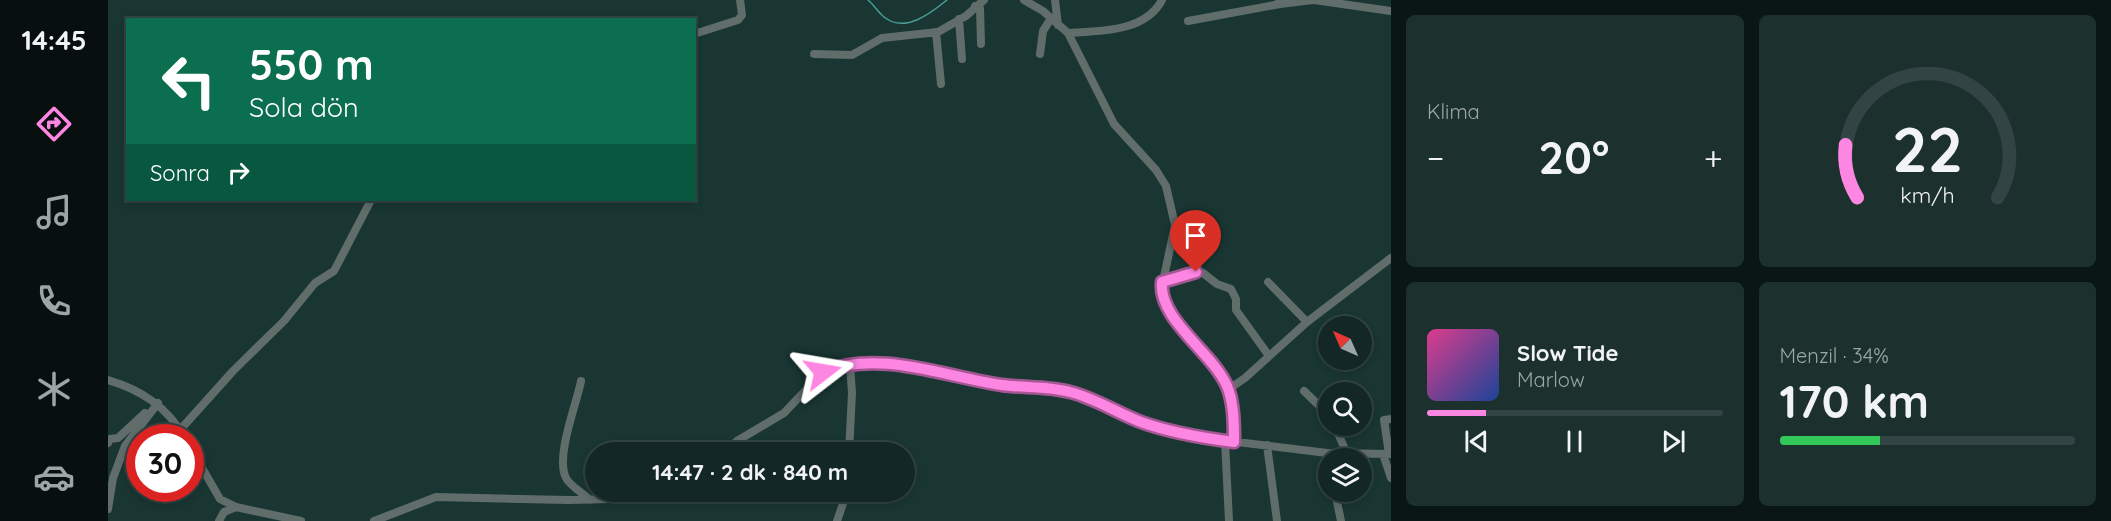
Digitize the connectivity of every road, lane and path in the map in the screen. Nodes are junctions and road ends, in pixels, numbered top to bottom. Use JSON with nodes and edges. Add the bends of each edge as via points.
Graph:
{"nodes":[{"id":1,"x":740,"y":0,"type":"edge"},
{"id":2,"x":984,"y":0,"type":"edge"},
{"id":3,"x":1024,"y":0,"type":"edge"},
{"id":4,"x":1055,"y":0,"type":"edge"},
{"id":5,"x":1162,"y":0,"type":"edge"},
{"id":6,"x":1313,"y":0,"type":"edge"},
{"id":7,"x":1280,"y":2,"type":"edge"},
{"id":8,"x":1369,"y":3,"type":"edge"},
{"id":9,"x":975,"y":6,"type":"junction"},
{"id":10,"x":1391,"y":11,"type":"edge"},
{"id":11,"x":959,"y":19,"type":"junction"},
{"id":12,"x":1050,"y":20,"type":"junction"},
{"id":13,"x":1188,"y":21,"type":"dead end"},
{"id":14,"x":1058,"y":25,"type":"junction"},
{"id":15,"x":936,"y":32,"type":"junction"},
{"id":16,"x":696,"y":33,"type":"edge"},
{"id":17,"x":1068,"y":33,"type":"junction"},
{"id":18,"x":981,"y":44,"type":"dead end"},
{"id":19,"x":814,"y":54,"type":"dead end"},
{"id":20,"x":1040,"y":54,"type":"dead end"},
{"id":21,"x":962,"y":59,"type":"dead end"},
{"id":22,"x":941,"y":84,"type":"dead end"},
{"id":23,"x":370,"y":201,"type":"edge"},
{"id":24,"x":1391,"y":258,"type":"edge"},
{"id":25,"x":1162,"y":282,"type":"junction"},
{"id":26,"x":1268,"y":282,"type":"dead end"},
{"id":27,"x":1307,"y":322,"type":"junction"},
{"id":28,"x":1269,"y":356,"type":"junction"},
{"id":29,"x":850,"y":365,"type":"junction"},
{"id":30,"x":108,"y":380,"type":"edge"},
{"id":31,"x":581,"y":381,"type":"dead end"},
{"id":32,"x":1229,"y":389,"type":"junction"},
{"id":33,"x":1304,"y":391,"type":"dead end"},
{"id":34,"x":158,"y":403,"type":"junction"},
{"id":35,"x":1318,"y":404,"type":"edge"},
{"id":36,"x":1391,"y":419,"type":"edge"},
{"id":37,"x":175,"y":424,"type":"edge"},
{"id":38,"x":185,"y":424,"type":"edge"},
{"id":39,"x":1225,"y":441,"type":"junction"},
{"id":40,"x":108,"y":442,"type":"edge"},
{"id":41,"x":736,"y":442,"type":"edge"},
{"id":42,"x":850,"y":442,"type":"edge"},
{"id":43,"x":1234,"y":442,"type":"junction"},
{"id":44,"x":1268,"y":445,"type":"junction"},
{"id":45,"x":1318,"y":452,"type":"edge"},
{"id":46,"x":1372,"y":453,"type":"edge"},
{"id":47,"x":1387,"y":454,"type":"edge"},
{"id":48,"x":204,"y":471,"type":"edge"},
{"id":49,"x":1391,"y":478,"type":"edge"},
{"id":50,"x":585,"y":496,"type":"edge"},
{"id":51,"x":585,"y":500,"type":"edge"},
{"id":52,"x":844,"y":502,"type":"edge"},
{"id":53,"x":1337,"y":502,"type":"edge"},
{"id":54,"x":236,"y":507,"type":"junction"},
{"id":55,"x":108,"y":509,"type":"edge"},
{"id":56,"x":274,"y":517,"type":"edge"},
{"id":57,"x":219,"y":521,"type":"edge"},
{"id":58,"x":301,"y":521,"type":"edge"},
{"id":59,"x":374,"y":521,"type":"edge"},
{"id":60,"x":837,"y":521,"type":"edge"},
{"id":61,"x":1228,"y":521,"type":"edge"},
{"id":62,"x":1277,"y":521,"type":"edge"},
{"id":63,"x":1341,"y":521,"type":"edge"}],
"edges":[{"from":1,"to":16,"type":"street","via":[[742,15],[738,20]]},
{"from":2,"to":9,"type":"street"},
{"from":3,"to":12,"type":"street"},
{"from":4,"to":14,"type":"street"},
{"from":5,"to":17,"type":"street","via":[[1154,12],[1138,22]]},
{"from":6,"to":7,"type":"street"},
{"from":6,"to":8,"type":"street"},
{"from":7,"to":13,"type":"street"},
{"from":8,"to":10,"type":"street"},
{"from":9,"to":11,"type":"street"},
{"from":9,"to":18,"type":"street","via":[[980,8]]},
{"from":11,"to":15,"type":"street"},
{"from":11,"to":21,"type":"street"},
{"from":12,"to":14,"type":"street"},
{"from":12,"to":20,"type":"street","via":[[1043,31]]},
{"from":14,"to":17,"type":"street"},
{"from":15,"to":19,"type":"street","via":[[882,38],[852,55]]},
{"from":15,"to":22,"type":"street"},
{"from":17,"to":25,"type":"street","via":[[1114,124],[1166,186],[1175,225]]},
{"from":23,"to":38,"type":"street","via":[[334,271],[315,284]]},
{"from":24,"to":27,"type":"street"},
{"from":25,"to":28,"type":"street","via":[[1196,272],[1231,289],[1236,310]]},
{"from":25,"to":32,"type":"street","via":[[1164,304]]},
{"from":26,"to":27,"type":"street"},
{"from":27,"to":28,"type":"street"},
{"from":28,"to":32,"type":"street"},
{"from":29,"to":39,"type":"street","via":[[916,367],[1003,385],[1070,392],[1142,422]]},
{"from":29,"to":41,"type":"street","via":[[823,372],[784,414]]},
{"from":29,"to":42,"type":"street"},
{"from":30,"to":34,"type":"street"},
{"from":31,"to":50,"type":"street","via":[[571,413],[564,464],[568,481]]},
{"from":32,"to":43,"type":"street"},
{"from":33,"to":35,"type":"street"},
{"from":34,"to":37,"type":"street"},
{"from":34,"to":40,"type":"street"},
{"from":34,"to":55,"type":"street","via":[[125,446],[113,478]]},
{"from":36,"to":47,"type":"street","via":[[1384,420]]},
{"from":39,"to":43,"type":"street"},
{"from":39,"to":61,"type":"street"},
{"from":43,"to":44,"type":"street"},
{"from":44,"to":45,"type":"street"},
{"from":44,"to":62,"type":"street"},
{"from":46,"to":47,"type":"street"},
{"from":47,"to":49,"type":"street"},
{"from":48,"to":54,"type":"street","via":[[220,499]]},
{"from":51,"to":59,"type":"street","via":[[436,497]]},
{"from":52,"to":60,"type":"street"},
{"from":53,"to":63,"type":"street"},
{"from":54,"to":56,"type":"street"},
{"from":54,"to":57,"type":"street","via":[[224,512]]},
{"from":56,"to":58,"type":"street"}]}
